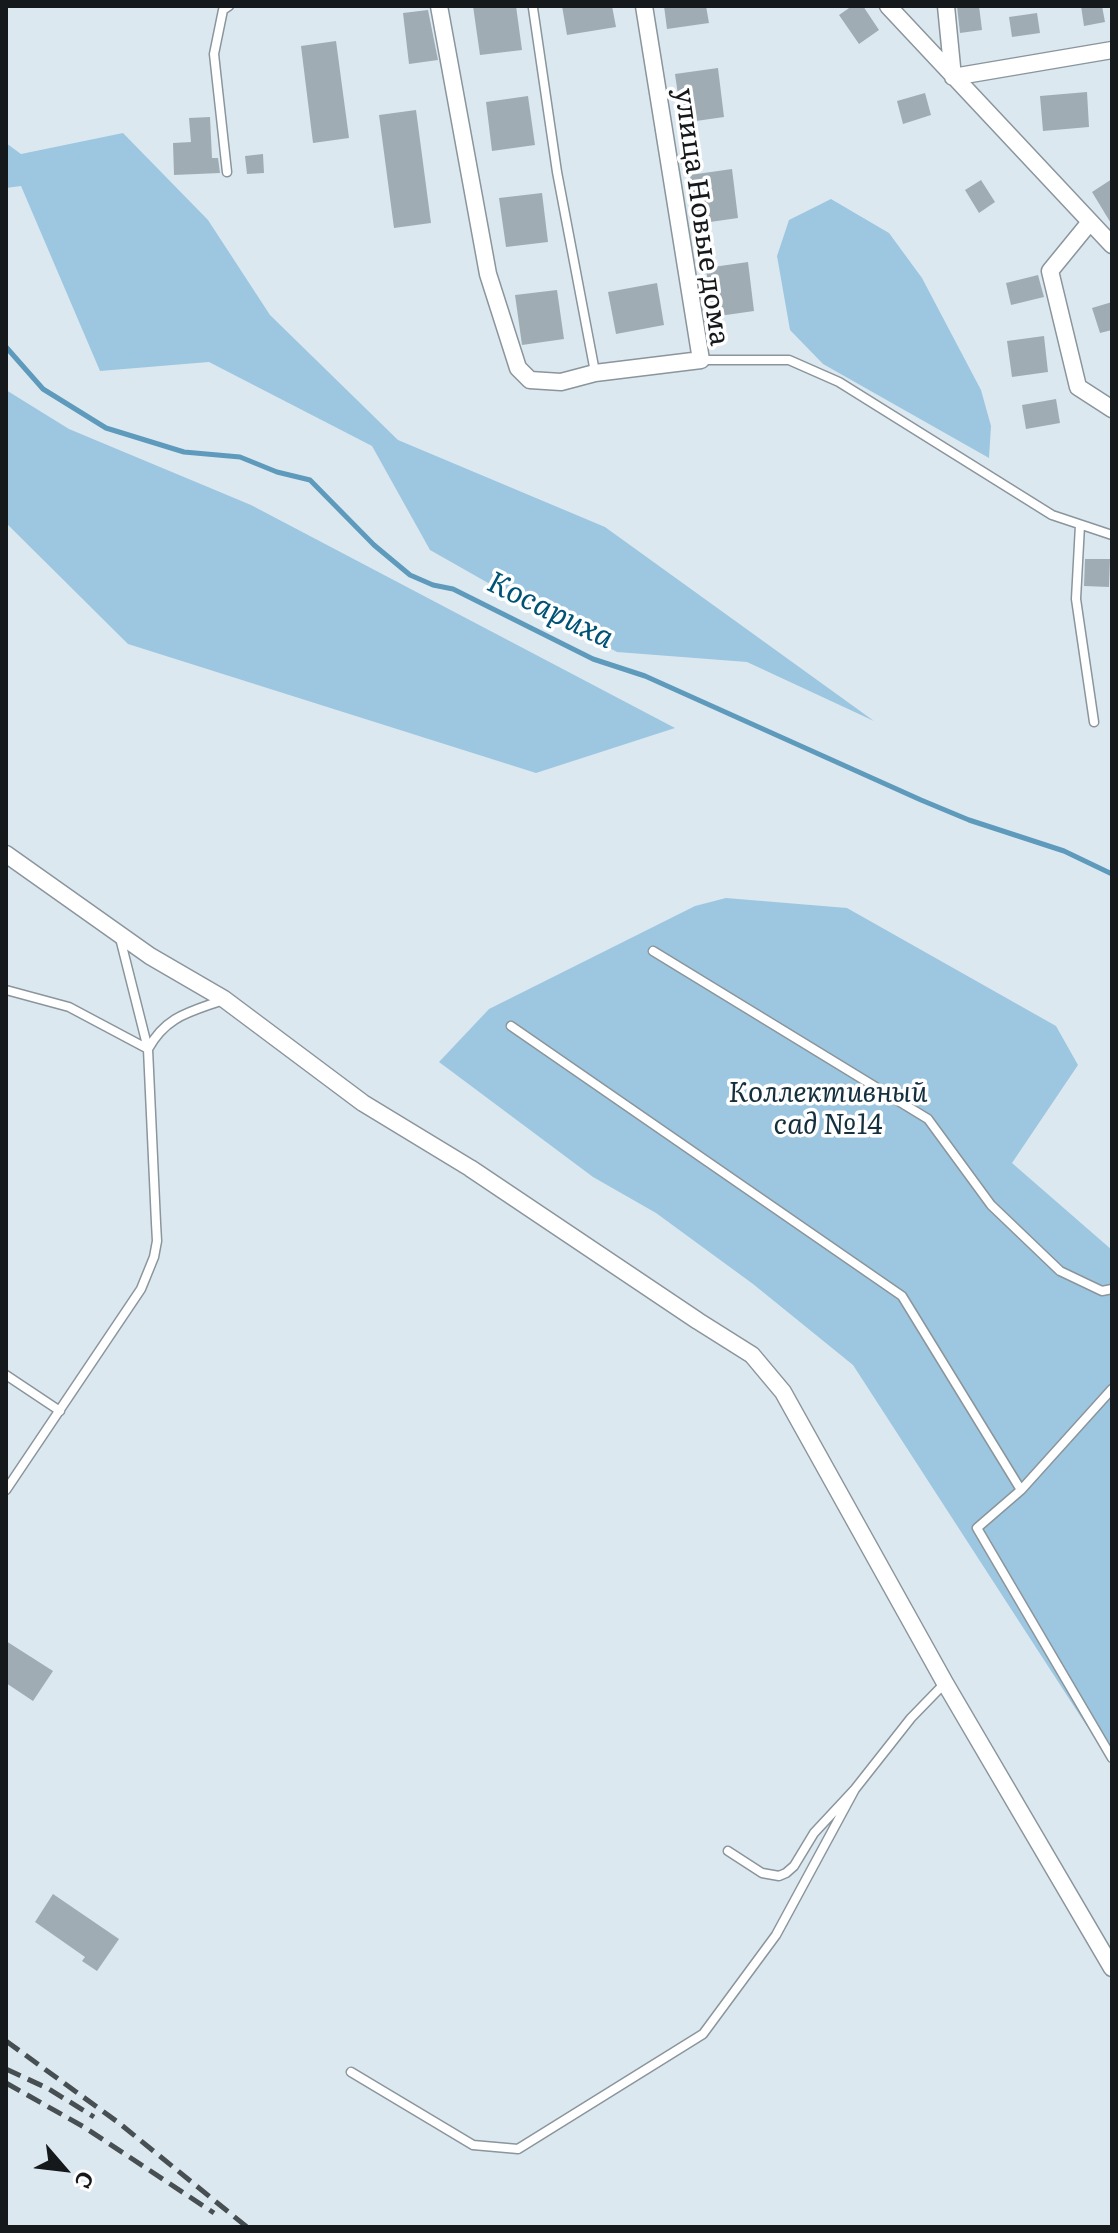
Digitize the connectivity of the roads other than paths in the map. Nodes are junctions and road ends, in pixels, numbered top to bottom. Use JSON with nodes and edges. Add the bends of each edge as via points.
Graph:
{"nodes":[{"id":1,"x":229,"y":6,"type":"edge"},
{"id":2,"x":439,"y":6,"type":"edge"},
{"id":3,"x":644,"y":6,"type":"edge"},
{"id":4,"x":888,"y":6,"type":"edge"},
{"id":5,"x":946,"y":6,"type":"edge"},
{"id":6,"x":533,"y":8,"type":"dead end"},
{"id":7,"x":1112,"y":50,"type":"edge"},
{"id":8,"x":953,"y":77,"type":"junction"},
{"id":9,"x":227,"y":172,"type":"dead end"},
{"id":10,"x":1090,"y":222,"type":"junction"},
{"id":11,"x":1112,"y":245,"type":"edge"},
{"id":12,"x":701,"y":360,"type":"junction"},
{"id":13,"x":595,"y":373,"type":"junction"},
{"id":14,"x":1112,"y":409,"type":"edge"},
{"id":15,"x":1080,"y":525,"type":"junction"},
{"id":16,"x":1112,"y":535,"type":"edge"},
{"id":17,"x":1094,"y":722,"type":"dead end"},
{"id":18,"x":6,"y":854,"type":"edge"},
{"id":19,"x":119,"y":935,"type":"junction"},
{"id":20,"x":653,"y":951,"type":"dead end"},
{"id":21,"x":6,"y":990,"type":"edge"},
{"id":22,"x":224,"y":999,"type":"junction"},
{"id":23,"x":511,"y":1026,"type":"dead end"},
{"id":24,"x":148,"y":1049,"type":"junction"},
{"id":25,"x":1112,"y":1289,"type":"edge"},
{"id":26,"x":6,"y":1375,"type":"edge"},
{"id":27,"x":1112,"y":1389,"type":"edge"},
{"id":28,"x":60,"y":1411,"type":"junction"},
{"id":29,"x":6,"y":1490,"type":"edge"},
{"id":30,"x":1021,"y":1490,"type":"junction"},
{"id":31,"x":945,"y":1683,"type":"junction"},
{"id":32,"x":1112,"y":1758,"type":"edge"},
{"id":33,"x":855,"y":1789,"type":"junction"},
{"id":34,"x":728,"y":1851,"type":"dead end"},
{"id":35,"x":1112,"y":1968,"type":"edge"},
{"id":36,"x":351,"y":2072,"type":"dead end"}],
"edges":[{"from":1,"to":9,"type":"lane","via":[[223,10],[214,54]]},
{"from":2,"to":13,"type":"street","name":"улица Новые дома","via":[[488,274],[518,368],[530,380],[561,382]]},
{"from":3,"to":12,"type":"street","name":"улица Новые дома"},
{"from":4,"to":8,"type":"street"},
{"from":5,"to":8,"type":"street"},
{"from":6,"to":13,"type":"lane"},
{"from":7,"to":8,"type":"street"},
{"from":8,"to":10,"type":"street"},
{"from":10,"to":11,"type":"street"},
{"from":10,"to":14,"type":"street","via":[[1050,271],[1078,387]]},
{"from":12,"to":13,"type":"street","name":"улица Новые дома"},
{"from":12,"to":15,"type":"lane","via":[[789,360],[839,382],[1052,515]]},
{"from":15,"to":16,"type":"lane"},
{"from":15,"to":17,"type":"lane","via":[[1076,599]]},
{"from":18,"to":19,"type":"street"},
{"from":19,"to":22,"type":"street"},
{"from":19,"to":24,"type":"lane"},
{"from":20,"to":25,"type":"lane","via":[[928,1119],[991,1205],[1060,1271],[1102,1291]]},
{"from":21,"to":24,"type":"lane","via":[[69,1007]]},
{"from":22,"to":24,"type":"lane","via":[[170,1022]]},
{"from":22,"to":31,"type":"street","via":[[363,1103],[752,1355],[783,1392]]},
{"from":23,"to":30,"type":"lane","via":[[902,1296]]},
{"from":24,"to":28,"type":"lane","via":[[154,1257],[141,1289]]},
{"from":26,"to":28,"type":"lane"},
{"from":27,"to":30,"type":"lane"},
{"from":28,"to":29,"type":"lane"},
{"from":30,"to":32,"type":"lane","via":[[977,1528]]},
{"from":31,"to":33,"type":"lane"},
{"from":31,"to":35,"type":"street"},
{"from":33,"to":34,"type":"lane","via":[[814,1833],[794,1866],[779,1876],[762,1873]]},
{"from":33,"to":36,"type":"lane","via":[[776,1935],[703,2034],[518,2149],[473,2145]]}]}
